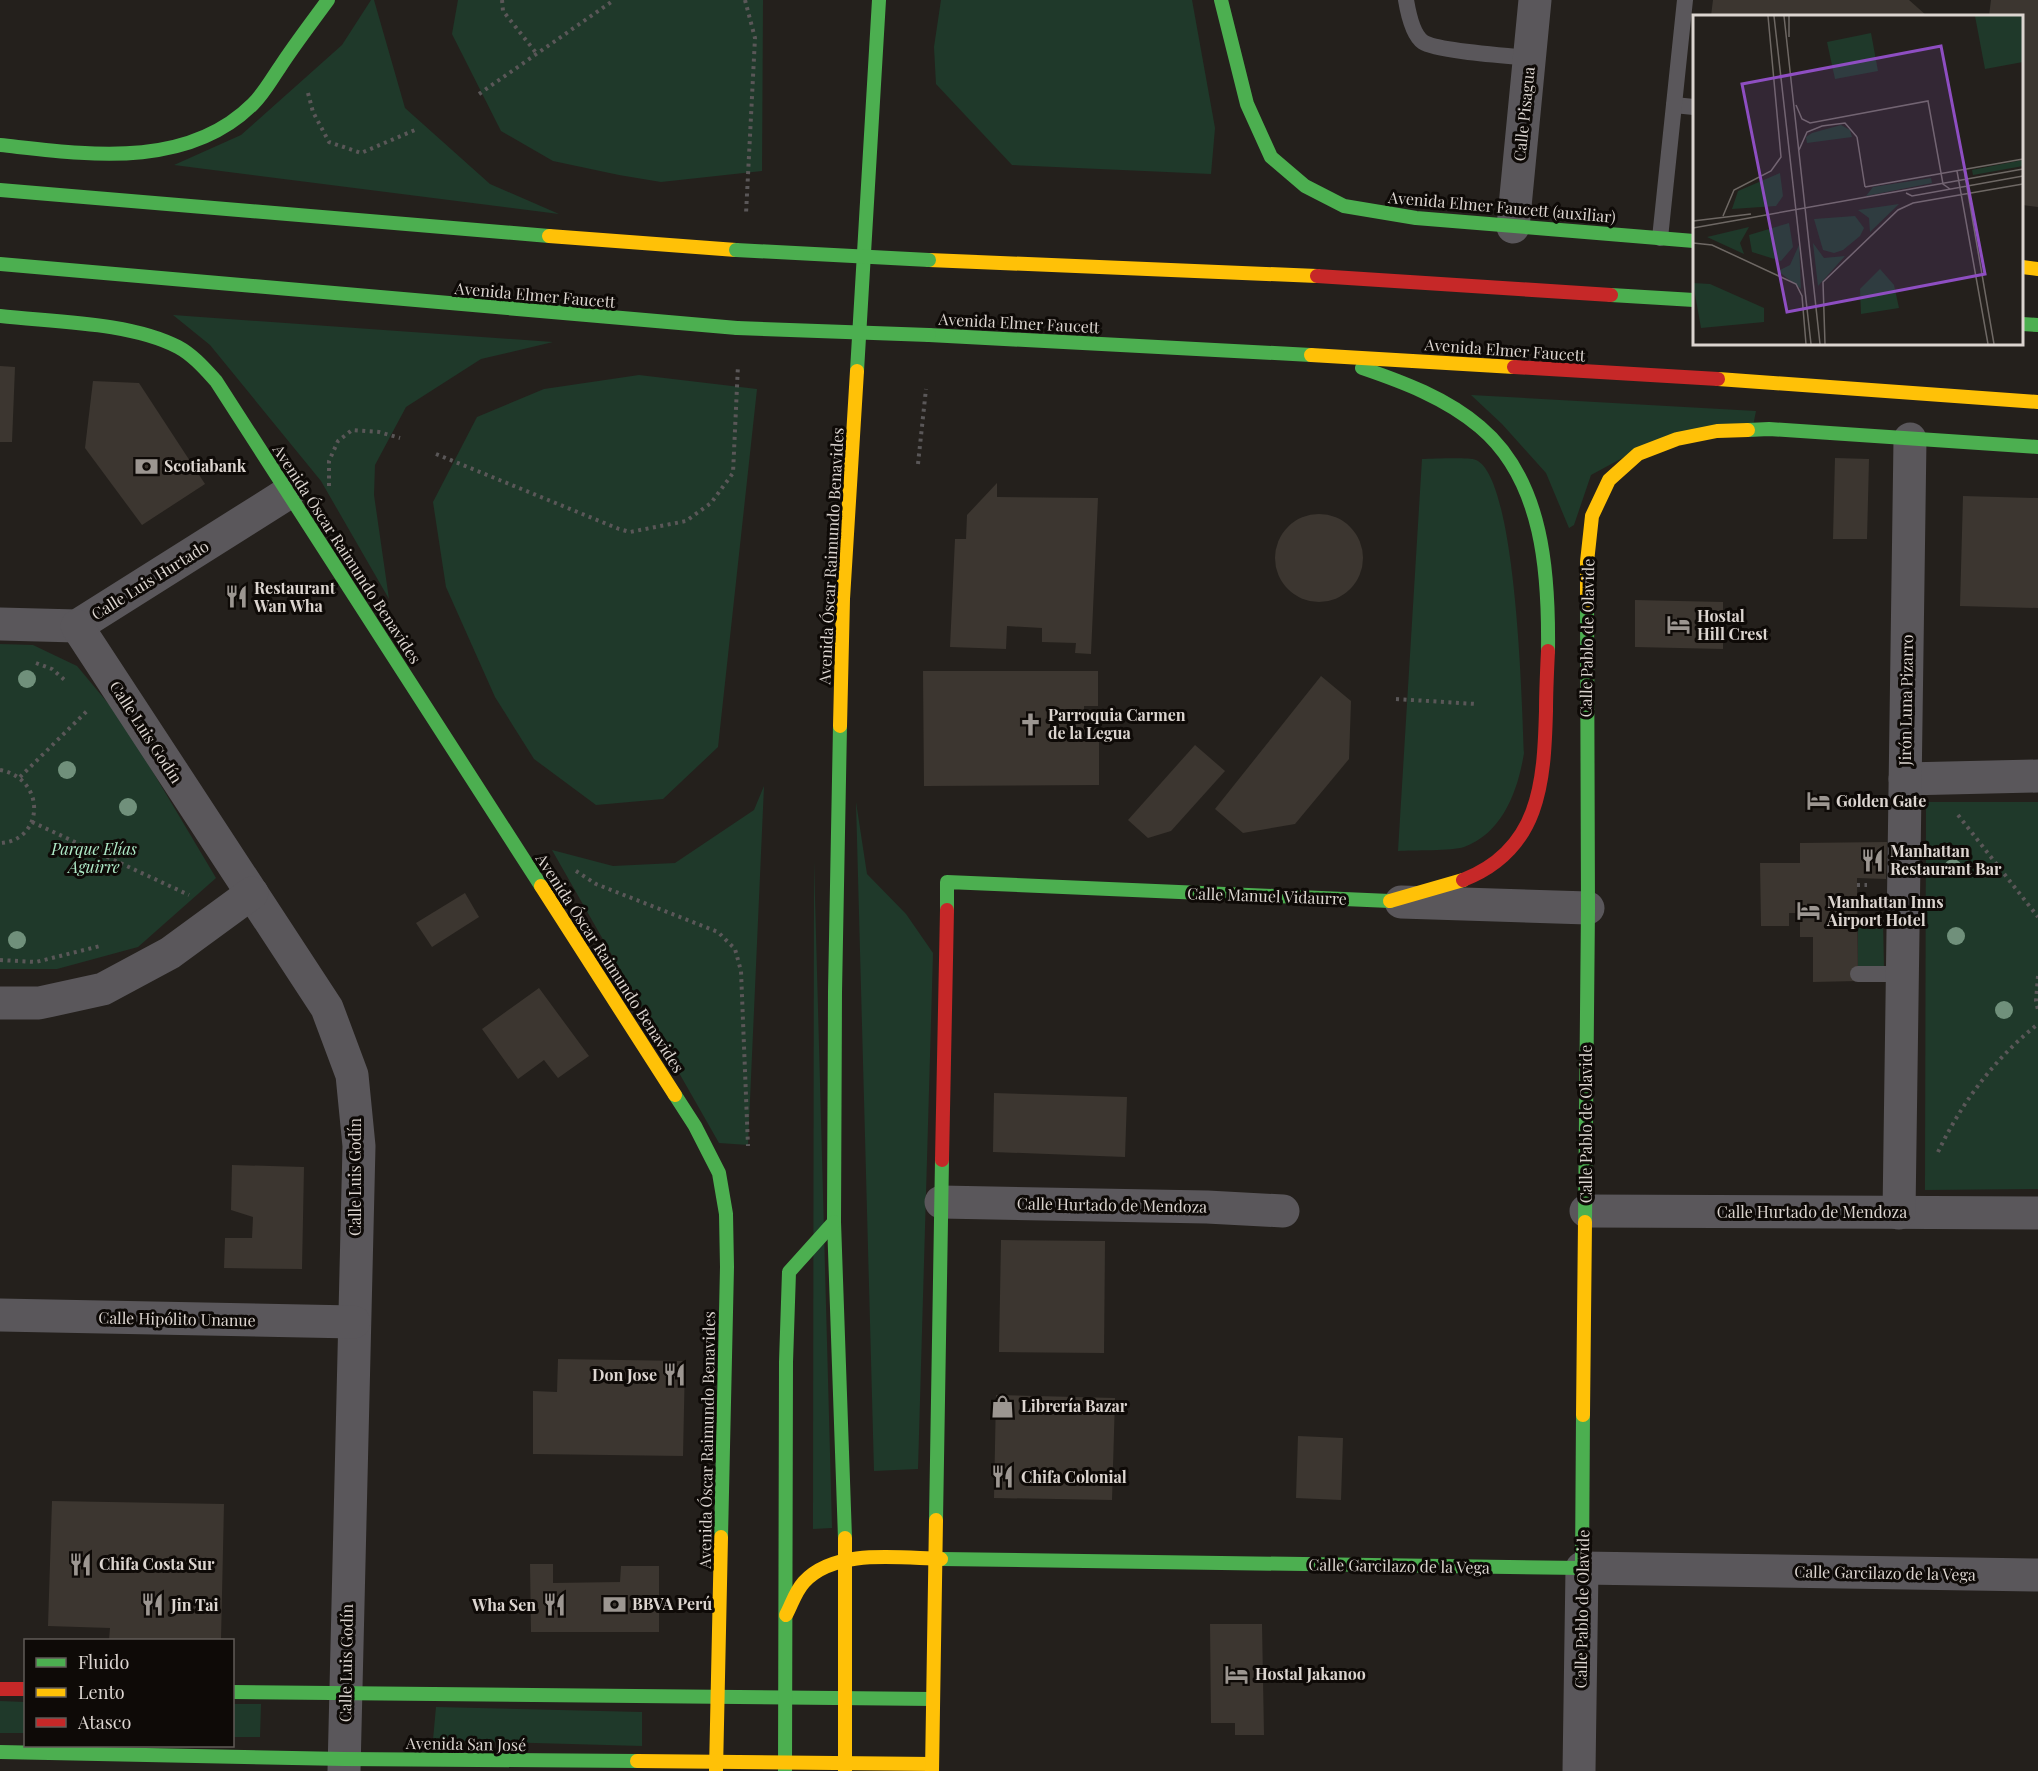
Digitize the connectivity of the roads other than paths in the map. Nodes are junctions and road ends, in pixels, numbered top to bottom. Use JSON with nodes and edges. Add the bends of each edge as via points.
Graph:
{"nodes":[{"id":1,"x":328,"y":0,"type":"edge"},
{"id":2,"x":879,"y":0,"type":"edge"},
{"id":3,"x":1221,"y":0,"type":"edge"},
{"id":4,"x":1406,"y":0,"type":"edge"},
{"id":5,"x":1535,"y":0,"type":"edge"},
{"id":6,"x":1685,"y":0,"type":"edge"},
{"id":7,"x":1530,"y":58,"type":"junction"},
{"id":8,"x":1674,"y":105,"type":"junction"},
{"id":9,"x":1693,"y":107,"type":"edge"},
{"id":10,"x":0,"y":145,"type":"edge"},
{"id":11,"x":0,"y":190,"type":"edge"},
{"id":12,"x":1513,"y":227,"type":"junction"},
{"id":13,"x":1660,"y":238,"type":"junction"},
{"id":14,"x":1693,"y":240,"type":"edge"},
{"id":15,"x":0,"y":264,"type":"edge"},
{"id":16,"x":2023,"y":267,"type":"edge"},
{"id":17,"x":2038,"y":269,"type":"edge"},
{"id":18,"x":1693,"y":300,"type":"edge"},
{"id":19,"x":0,"y":316,"type":"edge"},
{"id":20,"x":2023,"y":324,"type":"edge"},
{"id":21,"x":2038,"y":325,"type":"edge"},
{"id":22,"x":1326,"y":355,"type":"junction"},
{"id":23,"x":2038,"y":402,"type":"edge"},
{"id":24,"x":1910,"y":438,"type":"junction"},
{"id":25,"x":2038,"y":447,"type":"edge"},
{"id":26,"x":288,"y":493,"type":"junction"},
{"id":27,"x":0,"y":624,"type":"edge"},
{"id":28,"x":77,"y":626,"type":"junction"},
{"id":29,"x":2038,"y":776,"type":"edge"},
{"id":30,"x":1917,"y":779,"type":"junction"},
{"id":31,"x":252,"y":893,"type":"junction"},
{"id":32,"x":1390,"y":901,"type":"junction"},
{"id":33,"x":1588,"y":908,"type":"junction"},
{"id":34,"x":1858,"y":974,"type":"dead end"},
{"id":35,"x":1902,"y":974,"type":"junction"},
{"id":36,"x":0,"y":1003,"type":"edge"},
{"id":37,"x":941,"y":1202,"type":"junction"},
{"id":38,"x":1283,"y":1211,"type":"dead end"},
{"id":39,"x":1586,"y":1211,"type":"junction"},
{"id":40,"x":1899,"y":1213,"type":"junction"},
{"id":41,"x":2038,"y":1213,"type":"edge"},
{"id":42,"x":834,"y":1222,"type":"junction"},
{"id":43,"x":0,"y":1315,"type":"edge"},
{"id":44,"x":354,"y":1323,"type":"junction"},
{"id":45,"x":846,"y":1559,"type":"junction"},
{"id":46,"x":936,"y":1560,"type":"junction"},
{"id":47,"x":1582,"y":1568,"type":"junction"},
{"id":48,"x":2038,"y":1575,"type":"edge"},
{"id":49,"x":786,"y":1615,"type":"junction"},
{"id":50,"x":0,"y":1689,"type":"edge"},
{"id":51,"x":24,"y":1689,"type":"edge"},
{"id":52,"x":234,"y":1692,"type":"edge"},
{"id":53,"x":345,"y":1694,"type":"junction"},
{"id":54,"x":716,"y":1698,"type":"junction"},
{"id":55,"x":786,"y":1698,"type":"junction"},
{"id":56,"x":845,"y":1699,"type":"junction"},
{"id":57,"x":933,"y":1699,"type":"junction"},
{"id":58,"x":0,"y":1752,"type":"edge"},
{"id":59,"x":344,"y":1765,"type":"edge"},
{"id":60,"x":554,"y":1766,"type":"edge"},
{"id":61,"x":670,"y":1767,"type":"edge"},
{"id":62,"x":716,"y":1767,"type":"edge"},
{"id":63,"x":785,"y":1767,"type":"edge"},
{"id":64,"x":845,"y":1767,"type":"edge"},
{"id":65,"x":932,"y":1768,"type":"edge"},
{"id":66,"x":1579,"y":1771,"type":"edge"}],
"edges":[{"from":1,"to":10,"type":"main road","via":[[263,92],[228,124],[206,136],[153,152],[116,155]]},
{"from":2,"to":42,"type":"main road","name":"Avenida Óscar Raimundo Benavides","via":[[843,599]]},
{"from":3,"to":12,"type":"main road","name":"Avenida Elmer Faucett (auxiliar)","via":[[1247,104],[1261,136],[1271,157],[1305,186],[1344,206],[1416,218]]},
{"from":4,"to":7,"type":"lane","via":[[1410,21],[1422,42],[1438,48]]},
{"from":5,"to":7,"type":"street","name":"Calle Pisagua"},
{"from":6,"to":8,"type":"lane"},
{"from":7,"to":12,"type":"street","name":"Calle Pisagua"},
{"from":8,"to":9,"type":"lane"},
{"from":8,"to":13,"type":"lane"},
{"from":11,"to":18,"type":"main road","bridge":true,"via":[[736,250],[1340,276]]},
{"from":12,"to":13,"type":"main road","name":"Avenida Elmer Faucett (auxiliar)"},
{"from":13,"to":14,"type":"main road","name":"Avenida Elmer Faucett (auxiliar)"},
{"from":15,"to":22,"type":"main road","name":"Avenida Elmer Faucett","bridge":true,"via":[[711,327]]},
{"from":16,"to":17,"type":"main road"},
{"from":19,"to":26,"type":"main road","name":"Avenida Óscar Raimundo Benavides","via":[[100,327],[144,335],[177,347],[199,362],[216,381]]},
{"from":20,"to":21,"type":"main road"},
{"from":22,"to":23,"type":"main road","name":"Avenida Elmer Faucett"},
{"from":22,"to":32,"type":"main road","via":[[1390,377],[1429,396],[1466,417],[1493,439],[1518,475],[1535,519],[1545,566],[1549,616],[1544,771],[1532,816],[1511,850],[1478,875]]},
{"from":24,"to":25,"type":"main road"},
{"from":24,"to":30,"type":"street","name":"Jirón Luna Pizarro"},
{"from":24,"to":33,"type":"main road","name":"Calle Pablo de Olavide","via":[[1769,429],[1717,431],[1677,439],[1638,454],[1609,480],[1592,516],[1587,562]]},
{"from":26,"to":28,"type":"street","name":"Calle Luis Hurtado"},
{"from":26,"to":54,"type":"main road","name":"Avenida Óscar Raimundo Benavides","via":[[695,1126],[718,1173],[726,1214],[727,1267]]},
{"from":27,"to":28,"type":"street","name":"Calle Luis Hurtado"},
{"from":28,"to":31,"type":"street","name":"Calle Luis Godín"},
{"from":29,"to":30,"type":"street"},
{"from":30,"to":35,"type":"street","name":"Jirón Luna Pizarro"},
{"from":31,"to":36,"type":"street","via":[[170,953],[103,989],[39,1003]]},
{"from":31,"to":44,"type":"street","name":"Calle Luis Godín","via":[[327,1008],[352,1075],[359,1146]]},
{"from":32,"to":33,"type":"street","name":"Calle Manuel Vidaurre"},
{"from":32,"to":37,"type":"main road","name":"Calle Manuel Vidaurre","via":[[947,882]]},
{"from":33,"to":39,"type":"main road","name":"Calle Pablo de Olavide"},
{"from":34,"to":35,"type":"lane"},
{"from":35,"to":40,"type":"street","name":"Jirón Luna Pizarro"},
{"from":37,"to":38,"type":"street","name":"Calle Hurtado de Mendoza"},
{"from":37,"to":46,"type":"main road"},
{"from":39,"to":40,"type":"street","name":"Calle Hurtado de Mendoza"},
{"from":39,"to":47,"type":"main road","name":"Calle Pablo de Olavide"},
{"from":40,"to":41,"type":"street","name":"Calle Hurtado de Mendoza"},
{"from":42,"to":45,"type":"main road","name":"Avenida Óscar Raimundo Benavides"},
{"from":42,"to":49,"type":"main road","via":[[789,1272]]},
{"from":43,"to":44,"type":"street","name":"Calle Hipólito Unanue"},
{"from":44,"to":53,"type":"street","name":"Calle Luis Godín"},
{"from":45,"to":46,"type":"main road","name":"Calle Garcilazo de la Vega"},
{"from":45,"to":49,"type":"main road","name":"Calle Garcilazo de la Vega","via":[[825,1564],[804,1582]]},
{"from":45,"to":56,"type":"main road","name":"Avenida Óscar Raimundo Benavides"},
{"from":46,"to":47,"type":"main road","name":"Calle Garcilazo de la Vega"},
{"from":46,"to":57,"type":"main road"},
{"from":47,"to":48,"type":"street","name":"Calle Garcilazo de la Vega"},
{"from":47,"to":66,"type":"street","name":"Calle Pablo de Olavide"},
{"from":49,"to":55,"type":"main road"},
{"from":50,"to":51,"type":"main road"},
{"from":52,"to":53,"type":"main road"},
{"from":53,"to":54,"type":"main road"},
{"from":53,"to":59,"type":"street","name":"Calle Luis Godín"},
{"from":54,"to":55,"type":"main road"},
{"from":54,"to":62,"type":"main road","name":"Avenida Óscar Raimundo Benavides"},
{"from":55,"to":56,"type":"main road"},
{"from":55,"to":63,"type":"main road"},
{"from":56,"to":57,"type":"main road"},
{"from":56,"to":64,"type":"main road","name":"Avenida Óscar Raimundo Benavides"},
{"from":57,"to":65,"type":"main road"},
{"from":58,"to":59,"type":"main road","name":"Avenida San José"},
{"from":59,"to":60,"type":"main road","name":"Avenida San José"},
{"from":60,"to":61,"type":"main road","name":"Avenida San José"},
{"from":61,"to":62,"type":"main road","name":"Avenida San José"},
{"from":62,"to":63,"type":"main road","name":"Avenida San José"},
{"from":63,"to":64,"type":"main road","name":"Avenida San José"},
{"from":64,"to":65,"type":"main road","name":"Avenida San José"}]}
